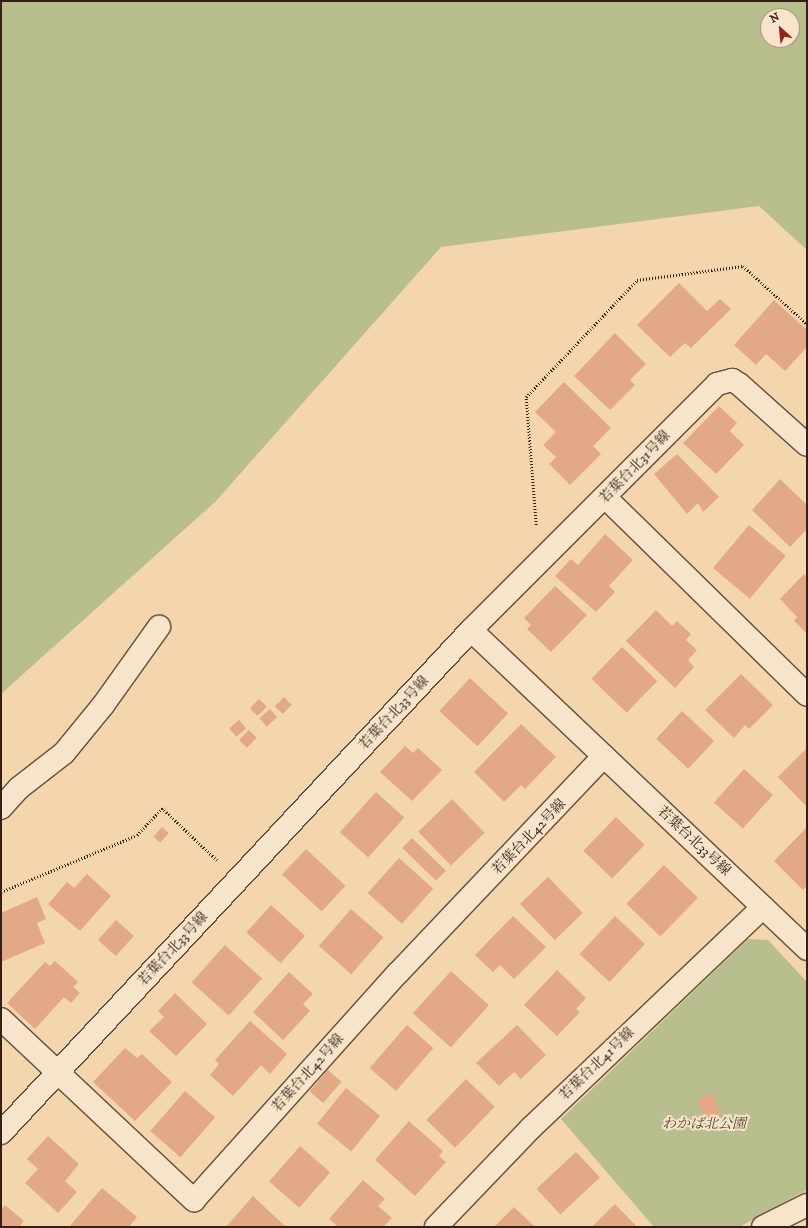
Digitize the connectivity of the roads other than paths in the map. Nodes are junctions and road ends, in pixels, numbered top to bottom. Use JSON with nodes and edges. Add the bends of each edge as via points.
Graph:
{"nodes":[{"id":1,"x":807,"y":445,"type":"edge"},
{"id":2,"x":606,"y":498,"type":"junction"},
{"id":3,"x":159,"y":627,"type":"dead end"},
{"id":4,"x":471,"y":630,"type":"junction"},
{"id":5,"x":807,"y":695,"type":"edge"},
{"id":6,"x":604,"y":756,"type":"junction"},
{"id":7,"x":1,"y":808,"type":"edge"},
{"id":8,"x":763,"y":907,"type":"junction"},
{"id":9,"x":807,"y":949,"type":"edge"},
{"id":10,"x":1,"y":1019,"type":"edge"},
{"id":11,"x":59,"y":1071,"type":"junction"},
{"id":12,"x":1,"y":1134,"type":"edge"},
{"id":13,"x":807,"y":1205,"type":"edge"},
{"id":14,"x":436,"y":1227,"type":"edge"},
{"id":15,"x":763,"y":1227,"type":"edge"}],
"edges":[{"from":1,"to":2,"type":"street","name":"若葉台北31号線","via":[[747,389],[732,380],[725,381],[705,393]]},
{"from":2,"to":4,"type":"street","name":"若葉台北31号線"},
{"from":2,"to":5,"type":"street"},
{"from":3,"to":7,"type":"street","via":[[104,704],[64,753],[19,788]]},
{"from":4,"to":6,"type":"street","name":"若葉台北33号線"},
{"from":4,"to":11,"type":"street","name":"若葉台北33号線"},
{"from":6,"to":8,"type":"street","name":"若葉台北33号線"},
{"from":6,"to":11,"type":"street","name":"若葉台北42号線","via":[[398,973],[194,1200]]},
{"from":8,"to":9,"type":"street","name":"若葉台北33号線"},
{"from":8,"to":14,"type":"street","name":"若葉台北41号線","via":[[531,1128]]},
{"from":10,"to":11,"type":"street","name":"若葉台北42号線"},
{"from":11,"to":12,"type":"street","name":"若葉台北33号線"},
{"from":13,"to":15,"type":"street"}]}
